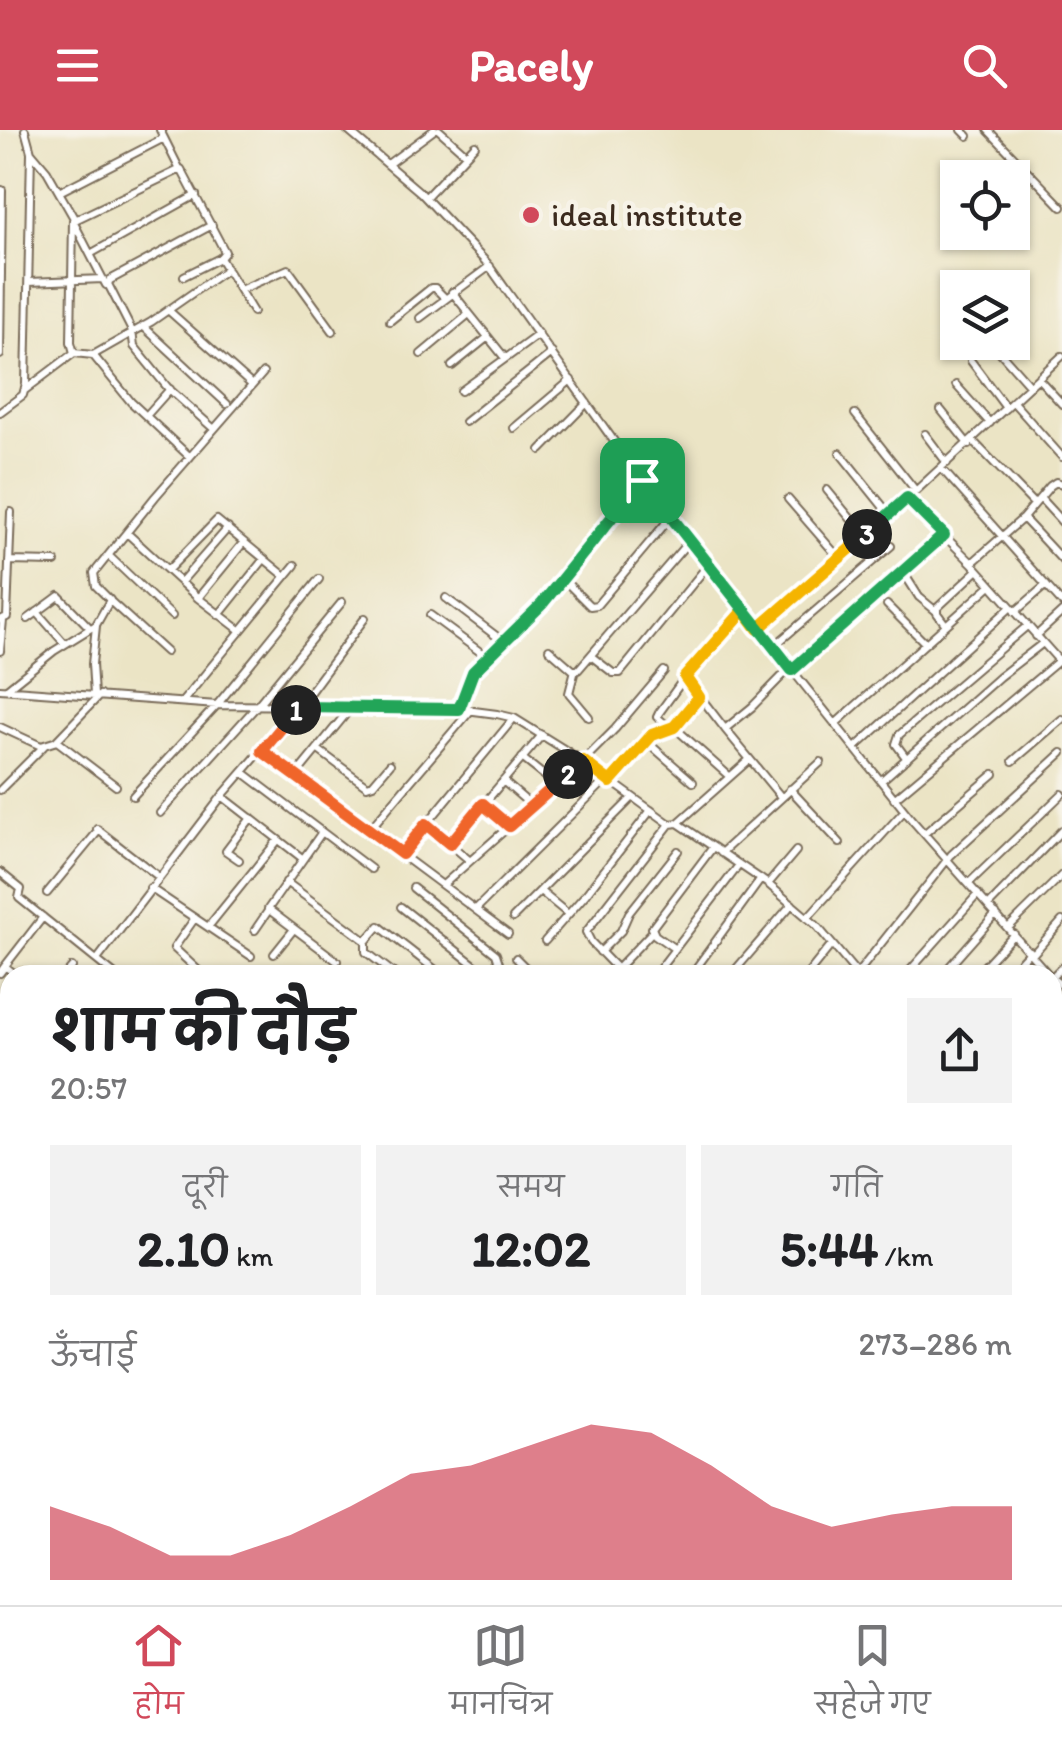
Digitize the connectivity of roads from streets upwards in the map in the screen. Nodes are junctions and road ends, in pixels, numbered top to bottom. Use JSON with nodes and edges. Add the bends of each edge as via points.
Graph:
{"nodes":[{"id":1,"x":25,"y":130,"type":"edge"},
{"id":2,"x":348,"y":130,"type":"edge"},
{"id":3,"x":437,"y":130,"type":"edge"},
{"id":4,"x":988,"y":130,"type":"edge"},
{"id":5,"x":162,"y":134,"type":"edge"},
{"id":6,"x":475,"y":145,"type":"dead end"},
{"id":7,"x":31,"y":152,"type":"junction"},
{"id":8,"x":466,"y":154,"type":"junction"},
{"id":9,"x":388,"y":164,"type":"junction"},
{"id":10,"x":179,"y":168,"type":"junction"},
{"id":11,"x":2,"y":190,"type":"edge"},
{"id":12,"x":58,"y":192,"type":"junction"},
{"id":13,"x":196,"y":196,"type":"junction"},
{"id":14,"x":426,"y":198,"type":"junction"},
{"id":15,"x":1062,"y":207,"type":"edge"},
{"id":16,"x":72,"y":220,"type":"junction"},
{"id":17,"x":212,"y":225,"type":"junction"},
{"id":18,"x":92,"y":253,"type":"dead end"},
{"id":19,"x":220,"y":258,"type":"junction"},
{"id":20,"x":490,"y":266,"type":"junction"},
{"id":21,"x":227,"y":269,"type":"junction"},
{"id":22,"x":184,"y":276,"type":"dead end"},
{"id":23,"x":103,"y":279,"type":"junction"},
{"id":24,"x":29,"y":282,"type":"junction"},
{"id":25,"x":72,"y":282,"type":"junction"},
{"id":26,"x":108,"y":289,"type":"junction"},
{"id":27,"x":240,"y":290,"type":"junction"},
{"id":28,"x":452,"y":292,"type":"junction"},
{"id":29,"x":445,"y":298,"type":"junction"},
{"id":30,"x":168,"y":310,"type":"junction"},
{"id":31,"x":253,"y":312,"type":"dead end"},
{"id":32,"x":470,"y":314,"type":"junction"},
{"id":33,"x":420,"y":318,"type":"dead end"},
{"id":34,"x":390,"y":320,"type":"dead end"},
{"id":35,"x":144,"y":326,"type":"junction"},
{"id":36,"x":132,"y":331,"type":"junction"},
{"id":37,"x":333,"y":331,"type":"dead end"},
{"id":38,"x":539,"y":334,"type":"junction"},
{"id":39,"x":488,"y":337,"type":"junction"},
{"id":40,"x":74,"y":353,"type":"junction"},
{"id":41,"x":552,"y":353,"type":"junction"},
{"id":42,"x":0,"y":354,"type":"edge"},
{"id":43,"x":421,"y":354,"type":"dead end"},
{"id":44,"x":93,"y":355,"type":"junction"},
{"id":45,"x":1062,"y":356,"type":"edge"},
{"id":46,"x":505,"y":358,"type":"junction"},
{"id":47,"x":1007,"y":360,"type":"edge"},
{"id":48,"x":971,"y":362,"type":"dead end"},
{"id":49,"x":452,"y":366,"type":"dead end"},
{"id":50,"x":263,"y":374,"type":"dead end"},
{"id":51,"x":1038,"y":378,"type":"junction"},
{"id":52,"x":571,"y":380,"type":"junction"},
{"id":53,"x":252,"y":385,"type":"junction"},
{"id":54,"x":956,"y":385,"type":"dead end"},
{"id":55,"x":1030,"y":386,"type":"junction"},
{"id":56,"x":170,"y":389,"type":"junction"},
{"id":57,"x":25,"y":390,"type":"junction"},
{"id":58,"x":461,"y":391,"type":"dead end"},
{"id":59,"x":1013,"y":402,"type":"junction"},
{"id":60,"x":587,"y":403,"type":"junction"},
{"id":61,"x":228,"y":404,"type":"dead end"},
{"id":62,"x":1062,"y":404,"type":"edge"},
{"id":63,"x":1006,"y":408,"type":"junction"},
{"id":64,"x":941,"y":410,"type":"dead end"},
{"id":65,"x":0,"y":412,"type":"edge"},
{"id":66,"x":855,"y":414,"type":"dead end"},
{"id":67,"x":146,"y":416,"type":"junction"},
{"id":68,"x":465,"y":422,"type":"dead end"},
{"id":69,"x":990,"y":423,"type":"junction"},
{"id":70,"x":514,"y":428,"type":"dead end"},
{"id":71,"x":214,"y":429,"type":"junction"},
{"id":72,"x":926,"y":434,"type":"dead end"},
{"id":73,"x":971,"y":443,"type":"junction"},
{"id":74,"x":541,"y":450,"type":"dead end"},
{"id":75,"x":840,"y":453,"type":"dead end"},
{"id":76,"x":190,"y":456,"type":"junction"},
{"id":77,"x":1062,"y":457,"type":"edge"},
{"id":78,"x":944,"y":466,"type":"junction"},
{"id":79,"x":642,"y":480,"type":"junction"},
{"id":80,"x":1062,"y":484,"type":"edge"},
{"id":81,"x":827,"y":490,"type":"dead end"},
{"id":82,"x":916,"y":490,"type":"junction"},
{"id":83,"x":907,"y":498,"type":"junction"},
{"id":84,"x":788,"y":499,"type":"dead end"},
{"id":85,"x":1037,"y":501,"type":"junction"},
{"id":86,"x":11,"y":512,"type":"dead end"},
{"id":87,"x":890,"y":514,"type":"junction"},
{"id":88,"x":670,"y":518,"type":"junction"},
{"id":89,"x":1023,"y":518,"type":"junction"},
{"id":90,"x":1062,"y":522,"type":"edge"},
{"id":91,"x":228,"y":528,"type":"junction"},
{"id":92,"x":128,"y":534,"type":"junction"},
{"id":93,"x":944,"y":535,"type":"junction"},
{"id":94,"x":865,"y":536,"type":"junction"},
{"id":95,"x":1002,"y":537,"type":"junction"},
{"id":96,"x":689,"y":542,"type":"junction"},
{"id":97,"x":244,"y":543,"type":"junction"},
{"id":98,"x":891,"y":546,"type":"dead end"},
{"id":99,"x":110,"y":557,"type":"junction"},
{"id":100,"x":839,"y":558,"type":"junction"},
{"id":101,"x":264,"y":559,"type":"junction"},
{"id":102,"x":1062,"y":560,"type":"edge"},
{"id":103,"x":10,"y":561,"type":"junction"},
{"id":104,"x":55,"y":562,"type":"dead end"},
{"id":105,"x":294,"y":565,"type":"dead end"},
{"id":106,"x":708,"y":565,"type":"junction"},
{"id":107,"x":975,"y":567,"type":"junction"},
{"id":108,"x":168,"y":570,"type":"junction"},
{"id":109,"x":286,"y":576,"type":"junction"},
{"id":110,"x":907,"y":578,"type":"dead end"},
{"id":111,"x":319,"y":579,"type":"dead end"},
{"id":112,"x":181,"y":582,"type":"junction"},
{"id":113,"x":991,"y":584,"type":"junction"},
{"id":114,"x":1046,"y":585,"type":"junction"},
{"id":115,"x":570,"y":586,"type":"dead end"},
{"id":116,"x":198,"y":598,"type":"junction"},
{"id":117,"x":446,"y":598,"type":"dead end"},
{"id":118,"x":110,"y":600,"type":"junction"},
{"id":119,"x":342,"y":602,"type":"dead end"},
{"id":120,"x":1062,"y":603,"type":"edge"},
{"id":121,"x":887,"y":605,"type":"dead end"},
{"id":122,"x":744,"y":610,"type":"junction"},
{"id":123,"x":1013,"y":610,"type":"junction"},
{"id":124,"x":936,"y":611,"type":"junction"},
{"id":125,"x":37,"y":612,"type":"junction"},
{"id":126,"x":1062,"y":612,"type":"edge"},
{"id":127,"x":219,"y":614,"type":"junction"},
{"id":128,"x":430,"y":615,"type":"dead end"},
{"id":129,"x":172,"y":616,"type":"dead end"},
{"id":130,"x":365,"y":618,"type":"dead end"},
{"id":131,"x":28,"y":619,"type":"dead end"},
{"id":132,"x":2,"y":620,"type":"edge"},
{"id":133,"x":946,"y":625,"type":"junction"},
{"id":134,"x":1028,"y":626,"type":"junction"},
{"id":135,"x":93,"y":627,"type":"junction"},
{"id":136,"x":758,"y":629,"type":"junction"},
{"id":137,"x":240,"y":630,"type":"junction"},
{"id":138,"x":1036,"y":636,"type":"junction"},
{"id":139,"x":504,"y":642,"type":"junction"},
{"id":140,"x":1043,"y":643,"type":"junction"},
{"id":141,"x":65,"y":644,"type":"junction"},
{"id":142,"x":924,"y":644,"type":"junction"},
{"id":143,"x":773,"y":647,"type":"junction"},
{"id":144,"x":548,"y":649,"type":"dead end"},
{"id":145,"x":0,"y":651,"type":"edge"},
{"id":146,"x":166,"y":652,"type":"dead end"},
{"id":147,"x":591,"y":656,"type":"junction"},
{"id":148,"x":487,"y":657,"type":"junction"},
{"id":149,"x":1061,"y":661,"type":"edge"},
{"id":150,"x":791,"y":669,"type":"junction"},
{"id":151,"x":576,"y":670,"type":"junction"},
{"id":152,"x":664,"y":671,"type":"dead end"},
{"id":153,"x":685,"y":677,"type":"junction"},
{"id":154,"x":4,"y":689,"type":"edge"},
{"id":155,"x":97,"y":695,"type":"junction"},
{"id":156,"x":699,"y":697,"type":"junction"},
{"id":157,"x":182,"y":702,"type":"junction"},
{"id":158,"x":217,"y":706,"type":"junction"},
{"id":159,"x":256,"y":707,"type":"junction"},
{"id":160,"x":299,"y":707,"type":"junction"},
{"id":161,"x":350,"y":708,"type":"junction"},
{"id":162,"x":459,"y":709,"type":"junction"},
{"id":163,"x":471,"y":710,"type":"junction"},
{"id":164,"x":514,"y":718,"type":"junction"},
{"id":165,"x":590,"y":718,"type":"dead end"},
{"id":166,"x":1062,"y":720,"type":"edge"},
{"id":167,"x":836,"y":724,"type":"junction"},
{"id":168,"x":0,"y":728,"type":"edge"},
{"id":169,"x":673,"y":728,"type":"junction"},
{"id":170,"x":725,"y":729,"type":"junction"},
{"id":171,"x":542,"y":735,"type":"junction"},
{"id":172,"x":56,"y":741,"type":"junction"},
{"id":173,"x":646,"y":742,"type":"junction"},
{"id":174,"x":44,"y":746,"type":"junction"},
{"id":175,"x":855,"y":748,"type":"junction"},
{"id":176,"x":317,"y":749,"type":"junction"},
{"id":177,"x":262,"y":751,"type":"junction"},
{"id":178,"x":1062,"y":753,"type":"edge"},
{"id":179,"x":522,"y":758,"type":"junction"},
{"id":180,"x":907,"y":759,"type":"junction"},
{"id":181,"x":749,"y":760,"type":"junction"},
{"id":182,"x":583,"y":761,"type":"junction"},
{"id":183,"x":1012,"y":761,"type":"dead end"},
{"id":184,"x":821,"y":762,"type":"dead end"},
{"id":185,"x":390,"y":764,"type":"dead end"},
{"id":186,"x":244,"y":773,"type":"junction"},
{"id":187,"x":994,"y":774,"type":"dead end"},
{"id":188,"x":296,"y":775,"type":"junction"},
{"id":189,"x":728,"y":776,"type":"junction"},
{"id":190,"x":609,"y":780,"type":"junction"},
{"id":191,"x":503,"y":781,"type":"junction"},
{"id":192,"x":881,"y":781,"type":"junction"},
{"id":193,"x":693,"y":782,"type":"dead end"},
{"id":194,"x":556,"y":785,"type":"junction"},
{"id":195,"x":116,"y":786,"type":"dead end"},
{"id":196,"x":790,"y":788,"type":"junction"},
{"id":197,"x":0,"y":790,"type":"edge"},
{"id":198,"x":1062,"y":794,"type":"edge"},
{"id":199,"x":132,"y":796,"type":"dead end"},
{"id":200,"x":222,"y":796,"type":"junction"},
{"id":201,"x":632,"y":797,"type":"junction"},
{"id":202,"x":781,"y":797,"type":"junction"},
{"id":203,"x":894,"y":799,"type":"junction"},
{"id":204,"x":483,"y":804,"type":"junction"},
{"id":205,"x":532,"y":806,"type":"junction"},
{"id":206,"x":651,"y":810,"type":"junction"},
{"id":207,"x":904,"y":810,"type":"junction"},
{"id":208,"x":160,"y":813,"type":"dead end"},
{"id":209,"x":251,"y":818,"type":"junction"},
{"id":210,"x":426,"y":824,"type":"junction"},
{"id":211,"x":674,"y":824,"type":"junction"},
{"id":212,"x":509,"y":826,"type":"junction"},
{"id":213,"x":370,"y":829,"type":"junction"},
{"id":214,"x":1062,"y":830,"type":"edge"},
{"id":215,"x":322,"y":832,"type":"junction"},
{"id":216,"x":925,"y":833,"type":"junction"},
{"id":217,"x":278,"y":840,"type":"junction"},
{"id":218,"x":840,"y":842,"type":"dead end"},
{"id":219,"x":450,"y":844,"type":"junction"},
{"id":220,"x":678,"y":850,"type":"dead end"},
{"id":221,"x":717,"y":850,"type":"junction"},
{"id":222,"x":796,"y":851,"type":"dead end"},
{"id":223,"x":402,"y":854,"type":"junction"},
{"id":224,"x":302,"y":858,"type":"junction"},
{"id":225,"x":948,"y":859,"type":"junction"},
{"id":226,"x":238,"y":860,"type":"dead end"},
{"id":227,"x":470,"y":860,"type":"junction"},
{"id":228,"x":739,"y":865,"type":"junction"},
{"id":229,"x":371,"y":869,"type":"dead end"},
{"id":230,"x":0,"y":872,"type":"edge"},
{"id":231,"x":1062,"y":875,"type":"edge"},
{"id":232,"x":159,"y":878,"type":"junction"},
{"id":233,"x":286,"y":882,"type":"junction"},
{"id":234,"x":765,"y":882,"type":"junction"},
{"id":235,"x":969,"y":883,"type":"junction"},
{"id":236,"x":443,"y":885,"type":"junction"},
{"id":237,"x":150,"y":888,"type":"junction"},
{"id":238,"x":413,"y":888,"type":"dead end"},
{"id":239,"x":540,"y":891,"type":"junction"},
{"id":240,"x":47,"y":894,"type":"dead end"},
{"id":241,"x":978,"y":894,"type":"junction"},
{"id":242,"x":792,"y":904,"type":"junction"},
{"id":243,"x":989,"y":905,"type":"junction"},
{"id":244,"x":401,"y":907,"type":"dead end"},
{"id":245,"x":476,"y":910,"type":"junction"},
{"id":246,"x":268,"y":911,"type":"junction"},
{"id":247,"x":568,"y":914,"type":"junction"},
{"id":248,"x":996,"y":914,"type":"junction"},
{"id":249,"x":43,"y":916,"type":"junction"},
{"id":250,"x":195,"y":918,"type":"junction"},
{"id":251,"x":513,"y":918,"type":"dead end"},
{"id":252,"x":807,"y":918,"type":"junction"},
{"id":253,"x":1062,"y":921,"type":"edge"},
{"id":254,"x":208,"y":927,"type":"junction"},
{"id":255,"x":294,"y":929,"type":"junction"},
{"id":256,"x":254,"y":930,"type":"dead end"},
{"id":257,"x":1011,"y":931,"type":"junction"},
{"id":258,"x":652,"y":932,"type":"junction"},
{"id":259,"x":508,"y":934,"type":"dead end"},
{"id":260,"x":544,"y":940,"type":"dead end"},
{"id":261,"x":366,"y":941,"type":"junction"},
{"id":262,"x":832,"y":944,"type":"junction"},
{"id":263,"x":676,"y":949,"type":"junction"},
{"id":264,"x":600,"y":952,"type":"junction"},
{"id":265,"x":1031,"y":953,"type":"junction"},
{"id":266,"x":274,"y":954,"type":"dead end"},
{"id":267,"x":251,"y":956,"type":"dead end"},
{"id":268,"x":516,"y":958,"type":"dead end"},
{"id":269,"x":99,"y":962,"type":"junction"},
{"id":270,"x":337,"y":962,"type":"dead end"},
{"id":271,"x":6,"y":965,"type":"edge"},
{"id":272,"x":98,"y":965,"type":"edge"},
{"id":273,"x":103,"y":965,"type":"edge"},
{"id":274,"x":192,"y":965,"type":"edge"},
{"id":275,"x":383,"y":965,"type":"edge"},
{"id":276,"x":429,"y":965,"type":"edge"},
{"id":277,"x":475,"y":965,"type":"edge"},
{"id":278,"x":496,"y":965,"type":"edge"},
{"id":279,"x":523,"y":965,"type":"edge"},
{"id":280,"x":611,"y":965,"type":"edge"},
{"id":281,"x":624,"y":965,"type":"edge"},
{"id":282,"x":663,"y":965,"type":"edge"},
{"id":283,"x":699,"y":965,"type":"edge"},
{"id":284,"x":740,"y":965,"type":"edge"},
{"id":285,"x":815,"y":965,"type":"edge"},
{"id":286,"x":850,"y":965,"type":"edge"},
{"id":287,"x":864,"y":965,"type":"edge"},
{"id":288,"x":915,"y":965,"type":"edge"},
{"id":289,"x":951,"y":965,"type":"edge"},
{"id":290,"x":984,"y":965,"type":"edge"},
{"id":291,"x":1018,"y":965,"type":"edge"},
{"id":292,"x":1041,"y":965,"type":"edge"}],
"edges":[{"from":1,"to":7,"type":"street"},
{"from":2,"to":9,"type":"street"},
{"from":3,"to":8,"type":"street"},
{"from":3,"to":9,"type":"street"},
{"from":4,"to":15,"type":"street"},
{"from":5,"to":10,"type":"street"},
{"from":5,"to":12,"type":"street"},
{"from":6,"to":8,"type":"street"},
{"from":7,"to":12,"type":"street"},
{"from":7,"to":24,"type":"street"},
{"from":8,"to":14,"type":"street"},
{"from":9,"to":14,"type":"street"},
{"from":10,"to":13,"type":"street"},
{"from":10,"to":16,"type":"street"},
{"from":11,"to":42,"type":"street"},
{"from":12,"to":16,"type":"street"},
{"from":13,"to":17,"type":"street"},
{"from":13,"to":18,"type":"street"},
{"from":14,"to":20,"type":"street"},
{"from":16,"to":23,"type":"street"},
{"from":16,"to":25,"type":"street"},
{"from":17,"to":19,"type":"street","via":[[225,249]]},
{"from":17,"to":26,"type":"street","via":[[110,280]]},
{"from":19,"to":21,"type":"street"},
{"from":19,"to":22,"type":"street"},
{"from":20,"to":28,"type":"street"},
{"from":20,"to":38,"type":"street"},
{"from":21,"to":27,"type":"street"},
{"from":21,"to":30,"type":"street"},
{"from":23,"to":25,"type":"street"},
{"from":23,"to":26,"type":"street"},
{"from":24,"to":25,"type":"street"},
{"from":24,"to":57,"type":"street"},
{"from":25,"to":40,"type":"street"},
{"from":26,"to":36,"type":"street"},
{"from":27,"to":31,"type":"street"},
{"from":27,"to":37,"type":"street","via":[[288,270]]},
{"from":28,"to":29,"type":"street"},
{"from":28,"to":32,"type":"street"},
{"from":29,"to":33,"type":"street"},
{"from":29,"to":34,"type":"street","via":[[432,287]]},
{"from":30,"to":35,"type":"street"},
{"from":30,"to":53,"type":"street"},
{"from":32,"to":39,"type":"street"},
{"from":32,"to":43,"type":"street"},
{"from":35,"to":36,"type":"street"},
{"from":35,"to":61,"type":"street"},
{"from":36,"to":44,"type":"street"},
{"from":36,"to":56,"type":"street","via":[[134,346]]},
{"from":38,"to":41,"type":"street"},
{"from":38,"to":46,"type":"street"},
{"from":39,"to":46,"type":"street"},
{"from":39,"to":49,"type":"street"},
{"from":40,"to":44,"type":"street"},
{"from":40,"to":57,"type":"street"},
{"from":41,"to":52,"type":"street"},
{"from":41,"to":68,"type":"street"},
{"from":44,"to":67,"type":"street"},
{"from":45,"to":51,"type":"street"},
{"from":46,"to":58,"type":"street"},
{"from":47,"to":55,"type":"street"},
{"from":48,"to":63,"type":"street"},
{"from":50,"to":53,"type":"street"},
{"from":51,"to":55,"type":"street"},
{"from":51,"to":62,"type":"street"},
{"from":52,"to":60,"type":"street"},
{"from":52,"to":70,"type":"street"},
{"from":53,"to":71,"type":"street"},
{"from":54,"to":69,"type":"street"},
{"from":55,"to":59,"type":"street"},
{"from":56,"to":67,"type":"street"},
{"from":56,"to":71,"type":"street"},
{"from":57,"to":65,"type":"street"},
{"from":59,"to":63,"type":"street"},
{"from":59,"to":77,"type":"street"},
{"from":60,"to":74,"type":"street"},
{"from":60,"to":79,"type":"street"},
{"from":63,"to":69,"type":"street"},
{"from":64,"to":73,"type":"street"},
{"from":66,"to":82,"type":"street"},
{"from":67,"to":76,"type":"street"},
{"from":69,"to":73,"type":"street"},
{"from":71,"to":76,"type":"street"},
{"from":72,"to":78,"type":"street"},
{"from":73,"to":78,"type":"street"},
{"from":73,"to":85,"type":"street"},
{"from":75,"to":87,"type":"street"},
{"from":76,"to":92,"type":"street"},
{"from":78,"to":82,"type":"street"},
{"from":78,"to":95,"type":"street"},
{"from":79,"to":88,"type":"street"},
{"from":79,"to":139,"type":"street"},
{"from":80,"to":85,"type":"street","via":[[1056,482]]},
{"from":81,"to":94,"type":"street"},
{"from":82,"to":83,"type":"street"},
{"from":83,"to":87,"type":"street"},
{"from":83,"to":93,"type":"street"},
{"from":84,"to":100,"type":"street"},
{"from":85,"to":89,"type":"street"},
{"from":85,"to":90,"type":"street"},
{"from":86,"to":103,"type":"street"},
{"from":87,"to":94,"type":"street"},
{"from":88,"to":96,"type":"street"},
{"from":88,"to":115,"type":"street","via":[[597,605]]},
{"from":89,"to":95,"type":"street"},
{"from":89,"to":102,"type":"street"},
{"from":91,"to":97,"type":"street"},
{"from":91,"to":108,"type":"street","via":[[213,520]]},
{"from":91,"to":112,"type":"street"},
{"from":92,"to":99,"type":"street"},
{"from":92,"to":108,"type":"street"},
{"from":93,"to":107,"type":"street"},
{"from":93,"to":150,"type":"street"},
{"from":94,"to":100,"type":"street"},
{"from":95,"to":107,"type":"street"},
{"from":95,"to":114,"type":"street"},
{"from":96,"to":106,"type":"street"},
{"from":96,"to":147,"type":"street"},
{"from":97,"to":101,"type":"street"},
{"from":97,"to":116,"type":"street"},
{"from":98,"to":143,"type":"street"},
{"from":99,"to":118,"type":"street","via":[[93,577]]},
{"from":99,"to":129,"type":"street"},
{"from":100,"to":136,"type":"street"},
{"from":101,"to":109,"type":"street"},
{"from":101,"to":127,"type":"street"},
{"from":103,"to":104,"type":"street"},
{"from":103,"to":132,"type":"street"},
{"from":105,"to":109,"type":"street"},
{"from":106,"to":122,"type":"street"},
{"from":106,"to":147,"type":"street","via":[[620,673]]},
{"from":107,"to":113,"type":"street"},
{"from":107,"to":124,"type":"street"},
{"from":108,"to":112,"type":"street"},
{"from":109,"to":137,"type":"street"},
{"from":110,"to":124,"type":"street"},
{"from":111,"to":158,"type":"street"},
{"from":112,"to":116,"type":"street"},
{"from":113,"to":123,"type":"street"},
{"from":113,"to":133,"type":"street"},
{"from":114,"to":120,"type":"street"},
{"from":114,"to":123,"type":"street"},
{"from":116,"to":127,"type":"street"},
{"from":117,"to":139,"type":"street"},
{"from":118,"to":135,"type":"street"},
{"from":118,"to":146,"type":"street"},
{"from":119,"to":159,"type":"street"},
{"from":121,"to":142,"type":"street"},
{"from":122,"to":136,"type":"street"},
{"from":122,"to":153,"type":"street"},
{"from":123,"to":134,"type":"street"},
{"from":123,"to":175,"type":"street"},
{"from":124,"to":133,"type":"street"},
{"from":125,"to":131,"type":"street"},
{"from":125,"to":135,"type":"street","via":[[59,596]]},
{"from":125,"to":141,"type":"street"},
{"from":126,"to":138,"type":"street"},
{"from":127,"to":137,"type":"street"},
{"from":128,"to":148,"type":"street"},
{"from":130,"to":160,"type":"street"},
{"from":132,"to":145,"type":"street"},
{"from":133,"to":142,"type":"street"},
{"from":134,"to":138,"type":"street"},
{"from":134,"to":180,"type":"street","via":[[896,738]]},
{"from":135,"to":141,"type":"street"},
{"from":135,"to":155,"type":"street"},
{"from":136,"to":143,"type":"street"},
{"from":137,"to":157,"type":"street"},
{"from":138,"to":140,"type":"street"},
{"from":139,"to":148,"type":"street"},
{"from":140,"to":149,"type":"street"},
{"from":140,"to":180,"type":"street"},
{"from":141,"to":154,"type":"street"},
{"from":142,"to":167,"type":"street"},
{"from":143,"to":150,"type":"street"},
{"from":144,"to":151,"type":"street"},
{"from":147,"to":151,"type":"street"},
{"from":148,"to":162,"type":"street","via":[[468,678]]},
{"from":149,"to":203,"type":"street"},
{"from":150,"to":167,"type":"street"},
{"from":150,"to":170,"type":"street"},
{"from":151,"to":165,"type":"street","via":[[569,692]]},
{"from":152,"to":182,"type":"street"},
{"from":153,"to":156,"type":"street"},
{"from":153,"to":169,"type":"street","via":[[658,717]]},
{"from":154,"to":155,"type":"street"},
{"from":155,"to":157,"type":"street"},
{"from":155,"to":172,"type":"street"},
{"from":156,"to":169,"type":"street"},
{"from":156,"to":170,"type":"street"},
{"from":157,"to":158,"type":"street"},
{"from":158,"to":159,"type":"street"},
{"from":158,"to":199,"type":"street"},
{"from":159,"to":160,"type":"street"},
{"from":159,"to":208,"type":"street"},
{"from":160,"to":161,"type":"street"},
{"from":160,"to":177,"type":"street"},
{"from":161,"to":162,"type":"street"},
{"from":161,"to":176,"type":"street"},
{"from":162,"to":163,"type":"street"},
{"from":163,"to":164,"type":"street"},
{"from":163,"to":213,"type":"street"},
{"from":164,"to":171,"type":"street"},
{"from":164,"to":210,"type":"street"},
{"from":166,"to":183,"type":"street"},
{"from":167,"to":175,"type":"street"},
{"from":168,"to":174,"type":"street"},
{"from":169,"to":173,"type":"street"},
{"from":169,"to":189,"type":"street"},
{"from":170,"to":181,"type":"street"},
{"from":171,"to":179,"type":"street"},
{"from":171,"to":182,"type":"street"},
{"from":172,"to":174,"type":"street"},
{"from":172,"to":195,"type":"street"},
{"from":173,"to":190,"type":"street"},
{"from":173,"to":193,"type":"street"},
{"from":174,"to":197,"type":"street"},
{"from":175,"to":192,"type":"street"},
{"from":176,"to":185,"type":"street","via":[[367,786]]},
{"from":176,"to":188,"type":"street"},
{"from":177,"to":186,"type":"street"},
{"from":177,"to":188,"type":"street"},
{"from":178,"to":225,"type":"street"},
{"from":179,"to":191,"type":"street"},
{"from":179,"to":194,"type":"street"},
{"from":180,"to":192,"type":"street"},
{"from":181,"to":189,"type":"street"},
{"from":181,"to":202,"type":"street"},
{"from":182,"to":190,"type":"street"},
{"from":182,"to":194,"type":"street"},
{"from":184,"to":196,"type":"street"},
{"from":186,"to":200,"type":"street"},
{"from":186,"to":215,"type":"street"},
{"from":187,"to":216,"type":"street"},
{"from":188,"to":213,"type":"street"},
{"from":189,"to":211,"type":"street"},
{"from":190,"to":201,"type":"street"},
{"from":190,"to":245,"type":"street"},
{"from":191,"to":204,"type":"street"},
{"from":191,"to":205,"type":"street"},
{"from":192,"to":203,"type":"street"},
{"from":194,"to":205,"type":"street"},
{"from":196,"to":202,"type":"street"},
{"from":196,"to":218,"type":"street"},
{"from":198,"to":235,"type":"street"},
{"from":200,"to":209,"type":"street"},
{"from":200,"to":232,"type":"street"},
{"from":201,"to":206,"type":"street"},
{"from":201,"to":239,"type":"street"},
{"from":202,"to":221,"type":"street"},
{"from":203,"to":207,"type":"street"},
{"from":204,"to":212,"type":"street"},
{"from":204,"to":219,"type":"street"},
{"from":205,"to":212,"type":"street"},
{"from":206,"to":211,"type":"street"},
{"from":206,"to":247,"type":"street"},
{"from":207,"to":216,"type":"street"},
{"from":207,"to":252,"type":"street"},
{"from":209,"to":217,"type":"street"},
{"from":209,"to":226,"type":"street","via":[[226,851]]},
{"from":210,"to":219,"type":"street"},
{"from":210,"to":223,"type":"street"},
{"from":211,"to":221,"type":"street"},
{"from":211,"to":264,"type":"street","via":[[588,928]]},
{"from":212,"to":227,"type":"street"},
{"from":213,"to":223,"type":"street"},
{"from":214,"to":243,"type":"street"},
{"from":215,"to":224,"type":"street"},
{"from":215,"to":229,"type":"street"},
{"from":216,"to":225,"type":"street"},
{"from":217,"to":224,"type":"street"},
{"from":217,"to":254,"type":"street"},
{"from":219,"to":227,"type":"street"},
{"from":220,"to":264,"type":"street"},
{"from":221,"to":228,"type":"street"},
{"from":221,"to":258,"type":"street"},
{"from":222,"to":234,"type":"street"},
{"from":223,"to":236,"type":"street"},
{"from":224,"to":233,"type":"street"},
{"from":225,"to":235,"type":"street"},
{"from":225,"to":287,"type":"street"},
{"from":227,"to":236,"type":"street"},
{"from":228,"to":234,"type":"street"},
{"from":228,"to":263,"type":"street"},
{"from":230,"to":249,"type":"street"},
{"from":231,"to":257,"type":"street"},
{"from":232,"to":237,"type":"street"},
{"from":232,"to":240,"type":"street","via":[[97,829]]},
{"from":233,"to":246,"type":"street"},
{"from":233,"to":261,"type":"street"},
{"from":234,"to":242,"type":"street"},
{"from":234,"to":283,"type":"street"},
{"from":235,"to":241,"type":"street"},
{"from":236,"to":245,"type":"street"},
{"from":237,"to":250,"type":"street"},
{"from":237,"to":269,"type":"street"},
{"from":238,"to":278,"type":"street","via":[[496,954]]},
{"from":239,"to":247,"type":"street"},
{"from":239,"to":251,"type":"street"},
{"from":241,"to":243,"type":"street"},
{"from":241,"to":288,"type":"street"},
{"from":242,"to":252,"type":"street"},
{"from":242,"to":284,"type":"street"},
{"from":243,"to":248,"type":"street"},
{"from":244,"to":277,"type":"street"},
{"from":245,"to":259,"type":"street"},
{"from":246,"to":255,"type":"street"},
{"from":246,"to":256,"type":"street"},
{"from":247,"to":260,"type":"street"},
{"from":248,"to":257,"type":"street"},
{"from":248,"to":289,"type":"street"},
{"from":249,"to":269,"type":"street"},
{"from":249,"to":271,"type":"street"},
{"from":250,"to":254,"type":"street"},
{"from":250,"to":274,"type":"street","via":[[174,948]]},
{"from":252,"to":262,"type":"street"},
{"from":253,"to":265,"type":"street"},
{"from":254,"to":267,"type":"street"},
{"from":255,"to":266,"type":"street"},
{"from":255,"to":270,"type":"street"},
{"from":257,"to":265,"type":"street"},
{"from":257,"to":290,"type":"street"},
{"from":258,"to":263,"type":"street"},
{"from":258,"to":281,"type":"street"},
{"from":261,"to":275,"type":"street","via":[[366,952]]},
{"from":261,"to":276,"type":"street","via":[[379,926]]},
{"from":262,"to":285,"type":"street"},
{"from":262,"to":286,"type":"street"},
{"from":263,"to":282,"type":"street"},
{"from":264,"to":280,"type":"street"},
{"from":265,"to":291,"type":"street"},
{"from":265,"to":292,"type":"street"},
{"from":268,"to":279,"type":"street"},
{"from":269,"to":272,"type":"street"},
{"from":269,"to":273,"type":"street"}]}
